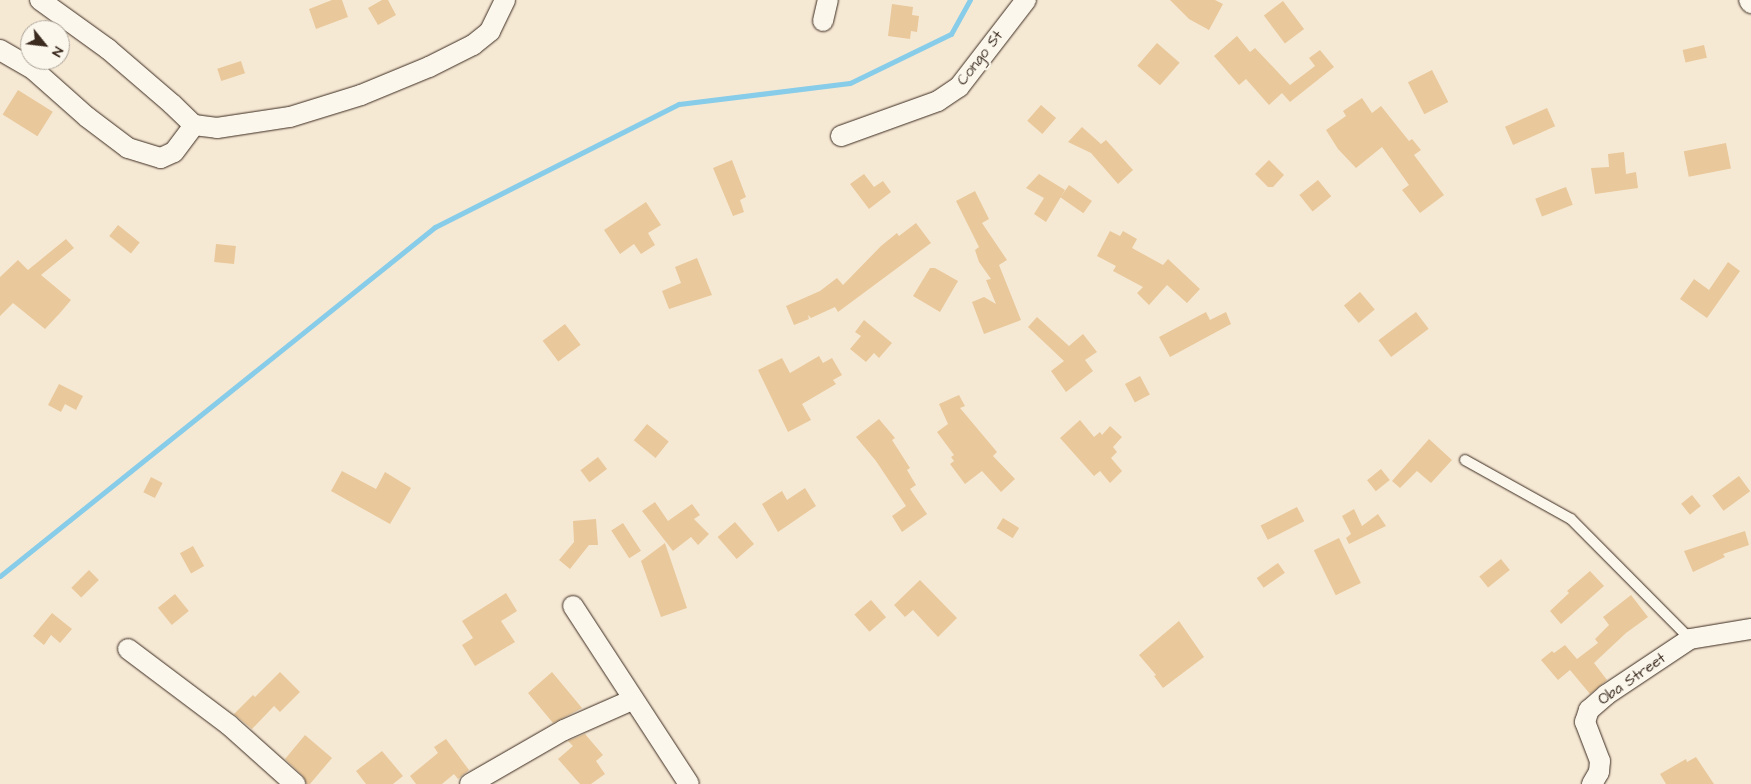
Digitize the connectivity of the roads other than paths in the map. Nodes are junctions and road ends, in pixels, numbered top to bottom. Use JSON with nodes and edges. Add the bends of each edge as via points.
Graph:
{"nodes":[{"id":1,"x":40,"y":0,"type":"edge"},
{"id":2,"x":505,"y":0,"type":"edge"},
{"id":3,"x":828,"y":0,"type":"edge"},
{"id":4,"x":1026,"y":0,"type":"edge"},
{"id":5,"x":823,"y":21,"type":"dead end"},
{"id":6,"x":0,"y":50,"type":"edge"},
{"id":7,"x":194,"y":125,"type":"junction"},
{"id":8,"x":841,"y":136,"type":"dead end"},
{"id":9,"x":1465,"y":460,"type":"dead end"},
{"id":10,"x":573,"y":606,"type":"dead end"},
{"id":11,"x":1751,"y":629,"type":"edge"},
{"id":12,"x":1690,"y":640,"type":"junction"},
{"id":13,"x":128,"y":649,"type":"dead end"},
{"id":14,"x":632,"y":700,"type":"junction"},
{"id":15,"x":295,"y":784,"type":"edge"},
{"id":16,"x":470,"y":784,"type":"edge"},
{"id":17,"x":689,"y":784,"type":"edge"},
{"id":18,"x":1592,"y":784,"type":"edge"}],
"edges":[{"from":1,"to":7,"type":"street","via":[[108,49]]},
{"from":2,"to":7,"type":"street","via":[[490,31],[473,45],[361,95],[290,117],[249,125],[217,128]]},
{"from":3,"to":5,"type":"street"},
{"from":4,"to":8,"type":"street","name":"Congo St","via":[[959,87],[938,101]]},
{"from":6,"to":7,"type":"street","via":[[34,70],[128,148],[161,158],[174,152]]},
{"from":9,"to":12,"type":"lane","via":[[1571,519]]},
{"from":10,"to":14,"type":"street"},
{"from":11,"to":12,"type":"street","name":"Oba Street"},
{"from":12,"to":18,"type":"street","name":"Oba Street","via":[[1606,695],[1589,710],[1585,722],[1600,761]]},
{"from":13,"to":15,"type":"street","via":[[228,725]]},
{"from":14,"to":16,"type":"street","via":[[564,730]]},
{"from":14,"to":17,"type":"street"}]}
